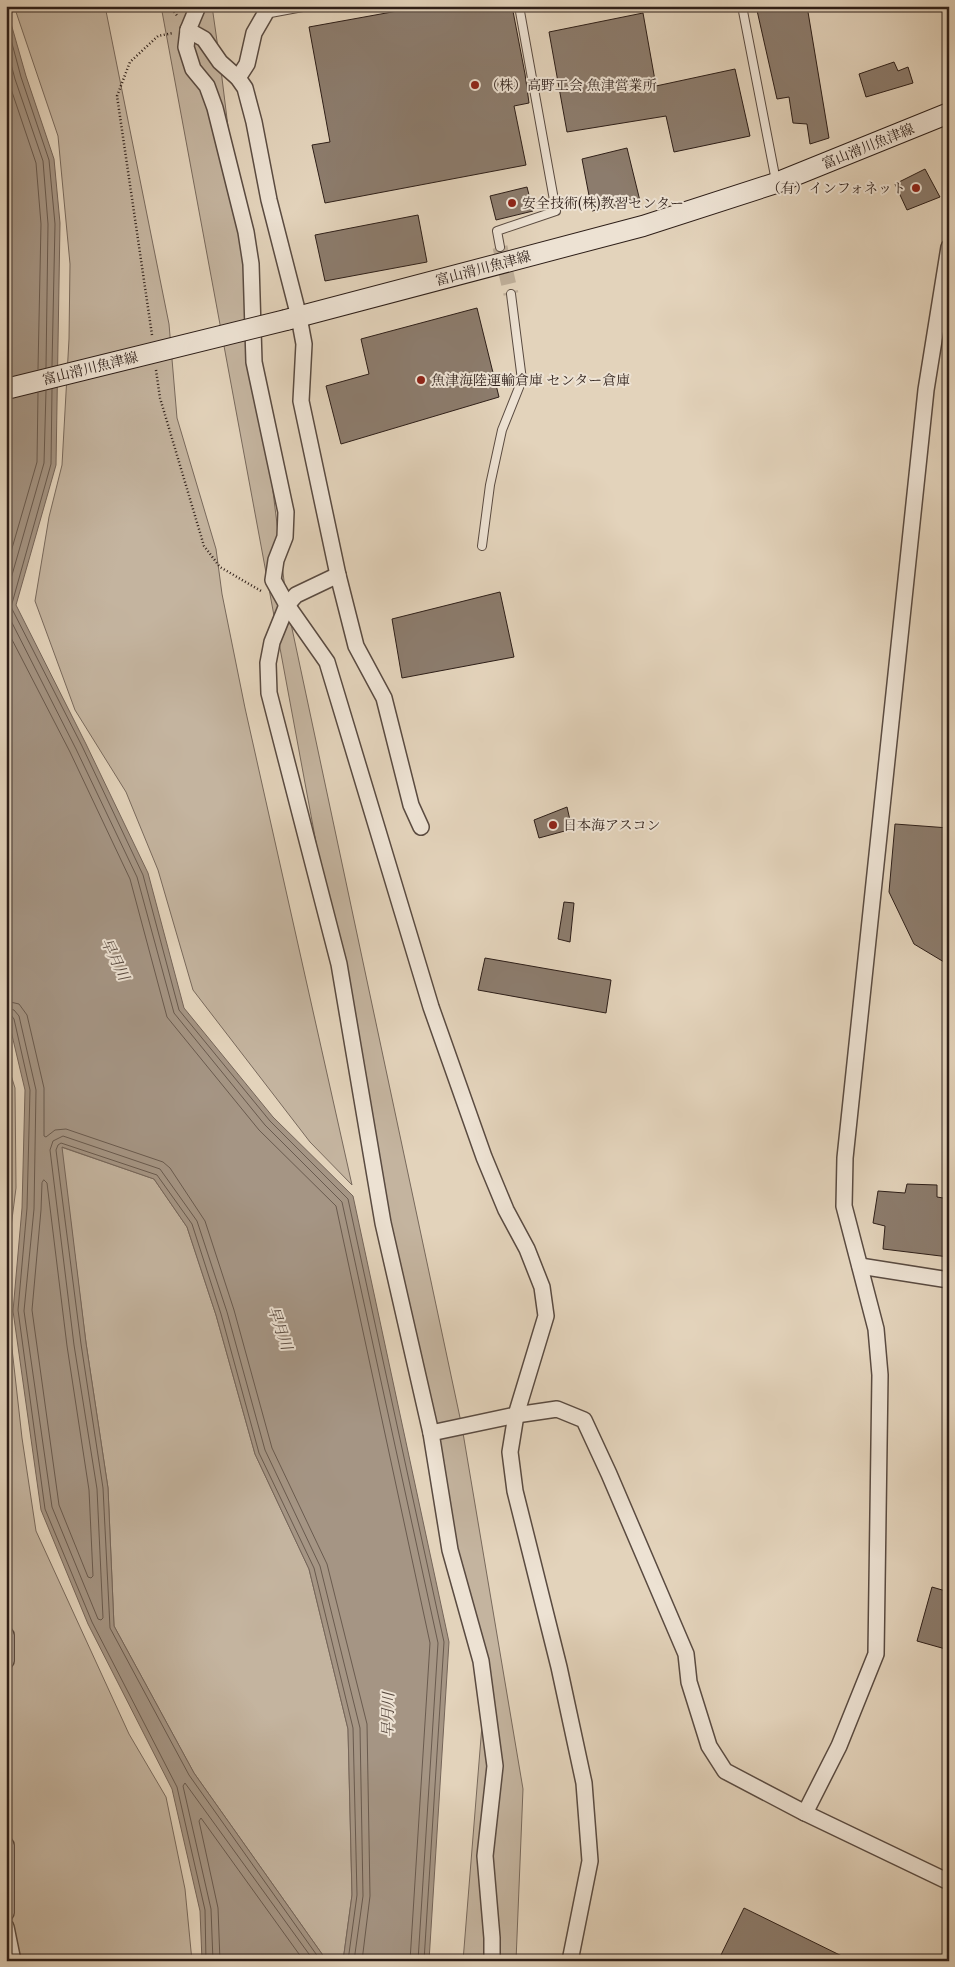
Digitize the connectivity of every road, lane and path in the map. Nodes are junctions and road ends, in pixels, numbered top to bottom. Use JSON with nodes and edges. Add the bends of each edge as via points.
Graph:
{"nodes":[{"id":1,"x":198,"y":6,"type":"edge"},
{"id":2,"x":308,"y":6,"type":"edge"},
{"id":3,"x":519,"y":6,"type":"edge"},
{"id":4,"x":742,"y":6,"type":"edge"},
{"id":5,"x":265,"y":14,"type":"joint"},
{"id":6,"x":188,"y":30,"type":"junction"},
{"id":7,"x":238,"y":78,"type":"junction"},
{"id":8,"x":949,"y":114,"type":"edge"},
{"id":9,"x":776,"y":183,"type":"junction"},
{"id":10,"x":500,"y":247,"type":"tunnel mouth"},
{"id":11,"x":949,"y":247,"type":"edge"},
{"id":12,"x":511,"y":294,"type":"tunnel mouth"},
{"id":13,"x":293,"y":318,"type":"junction"},
{"id":14,"x":153,"y":341,"type":"dead end"},
{"id":15,"x":156,"y":370,"type":"dead end"},
{"id":16,"x":6,"y":388,"type":"edge"},
{"id":17,"x":482,"y":546,"type":"dead end"},
{"id":18,"x":338,"y":576,"type":"junction"},
{"id":19,"x":287,"y":605,"type":"junction"},
{"id":20,"x":421,"y":827,"type":"dead end"},
{"id":21,"x":860,"y":1266,"type":"junction"},
{"id":22,"x":949,"y":1280,"type":"edge"},
{"id":23,"x":516,"y":1415,"type":"junction"},
{"id":24,"x":432,"y":1433,"type":"junction"},
{"id":25,"x":6,"y":1635,"type":"edge"},
{"id":26,"x":6,"y":1661,"type":"edge"},
{"id":27,"x":805,"y":1813,"type":"junction"},
{"id":28,"x":6,"y":1845,"type":"edge"},
{"id":29,"x":949,"y":1882,"type":"edge"},
{"id":30,"x":6,"y":1913,"type":"edge"},
{"id":31,"x":6,"y":1927,"type":"edge"},
{"id":32,"x":12,"y":1961,"type":"edge"},
{"id":33,"x":492,"y":1961,"type":"edge"},
{"id":34,"x":570,"y":1961,"type":"edge"}],
"edges":[{"from":1,"to":6,"type":"street"},
{"from":2,"to":5,"type":"lane"},
{"from":3,"to":10,"type":"lane","via":[[556,211],[497,231]]},
{"from":4,"to":9,"type":"lane"},
{"from":5,"to":7,"type":"street","via":[[254,32],[247,64]]},
{"from":6,"to":7,"type":"street","via":[[204,39],[220,62]]},
{"from":6,"to":14,"type":"path","via":[[158,36],[151,42],[130,62],[117,96]]},
{"from":6,"to":19,"type":"street","via":[[186,47],[193,68],[207,86],[215,108],[246,232],[251,264],[254,362],[286,512],[286,537],[276,560],[273,580]]},
{"from":7,"to":13,"type":"street","via":[[245,88],[254,122]]},
{"from":8,"to":9,"type":"main road","name":"富山滑川魚津線"},
{"from":9,"to":13,"type":"main road","name":"富山滑川魚津線","via":[[643,226]]},
{"from":11,"to":21,"type":"street","via":[[926,390],[845,1158],[844,1206]]},
{"from":12,"to":17,"type":"lane","via":[[522,380],[502,430]]},
{"from":13,"to":16,"type":"main road","name":"富山滑川魚津線","bridge":true},
{"from":13,"to":18,"type":"street","via":[[304,344],[301,401]]},
{"from":15,"to":19,"type":"path","via":[[160,398],[204,546],[220,567]]},
{"from":18,"to":19,"type":"street","via":[[296,595]]},
{"from":18,"to":20,"type":"street","via":[[356,646],[384,698],[411,805]]},
{"from":19,"to":23,"type":"street","via":[[327,662],[431,1007],[484,1157],[542,1287],[546,1316]]},
{"from":19,"to":24,"type":"street","via":[[272,642],[268,663],[269,693],[339,964],[384,1223]]},
{"from":21,"to":22,"type":"street"},
{"from":21,"to":27,"type":"street","via":[[876,1329],[880,1376],[876,1654],[839,1746]]},
{"from":23,"to":24,"type":"street"},
{"from":23,"to":27,"type":"street","via":[[557,1409],[584,1420],[686,1654],[689,1682],[709,1746],[725,1771]]},
{"from":23,"to":34,"type":"street","via":[[510,1452],[515,1491],[584,1783],[590,1861]]},
{"from":24,"to":33,"type":"street","via":[[450,1550],[481,1661],[495,1766],[484,1856]]},
{"from":25,"to":26,"type":"street"},
{"from":27,"to":29,"type":"street"},
{"from":28,"to":30,"type":"street"},
{"from":31,"to":32,"type":"street"}]}
